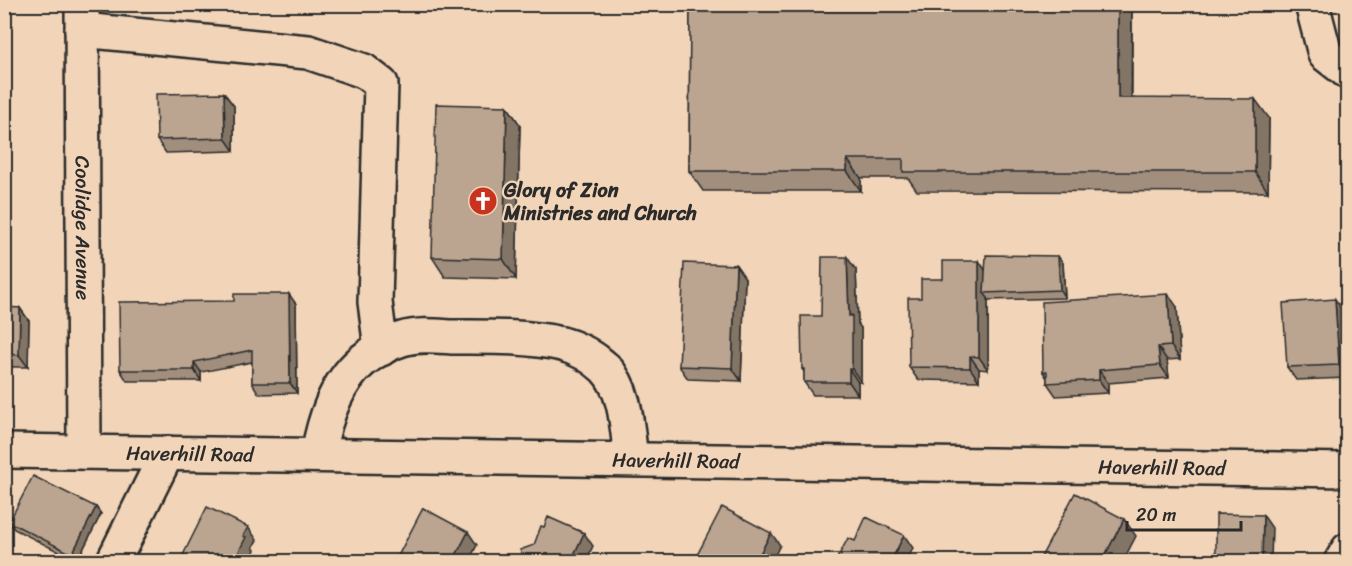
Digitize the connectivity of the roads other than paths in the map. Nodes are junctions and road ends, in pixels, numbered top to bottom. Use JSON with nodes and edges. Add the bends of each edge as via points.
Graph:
{"nodes":[{"id":1,"x":1312,"y":4,"type":"edge"},
{"id":2,"x":82,"y":17,"type":"edge"},
{"id":3,"x":1347,"y":72,"type":"edge"},
{"id":4,"x":381,"y":349,"type":"junction"},
{"id":5,"x":4,"y":451,"type":"edge"},
{"id":6,"x":84,"y":452,"type":"junction"},
{"id":7,"x":167,"y":453,"type":"junction"},
{"id":8,"x":318,"y":454,"type":"junction"},
{"id":9,"x":631,"y":459,"type":"junction"},
{"id":10,"x":1347,"y":470,"type":"edge"},
{"id":11,"x":1347,"y":550,"type":"edge"},
{"id":12,"x":113,"y":561,"type":"edge"},
{"id":13,"x":1341,"y":561,"type":"edge"}],
"edges":[{"from":1,"to":3,"type":"street","via":[[1325,54]]},
{"from":2,"to":4,"type":"street","via":[[308,52],[364,71],[381,84],[375,302]]},
{"from":2,"to":6,"type":"street","name":"Coolidge Avenue"},
{"from":4,"to":8,"type":"street","via":[[362,361],[345,380],[324,423]]},
{"from":4,"to":9,"type":"street","via":[[402,339],[425,336],[489,337],[539,340],[586,354],[606,369],[618,388]]},
{"from":5,"to":6,"type":"street","name":"Haverhill Road"},
{"from":6,"to":7,"type":"street","name":"Haverhill Road"},
{"from":7,"to":8,"type":"street","name":"Haverhill Road"},
{"from":7,"to":12,"type":"street"},
{"from":8,"to":9,"type":"street","name":"Haverhill Road"},
{"from":9,"to":10,"type":"street","name":"Haverhill Road"},
{"from":11,"to":13,"type":"street"}]}
